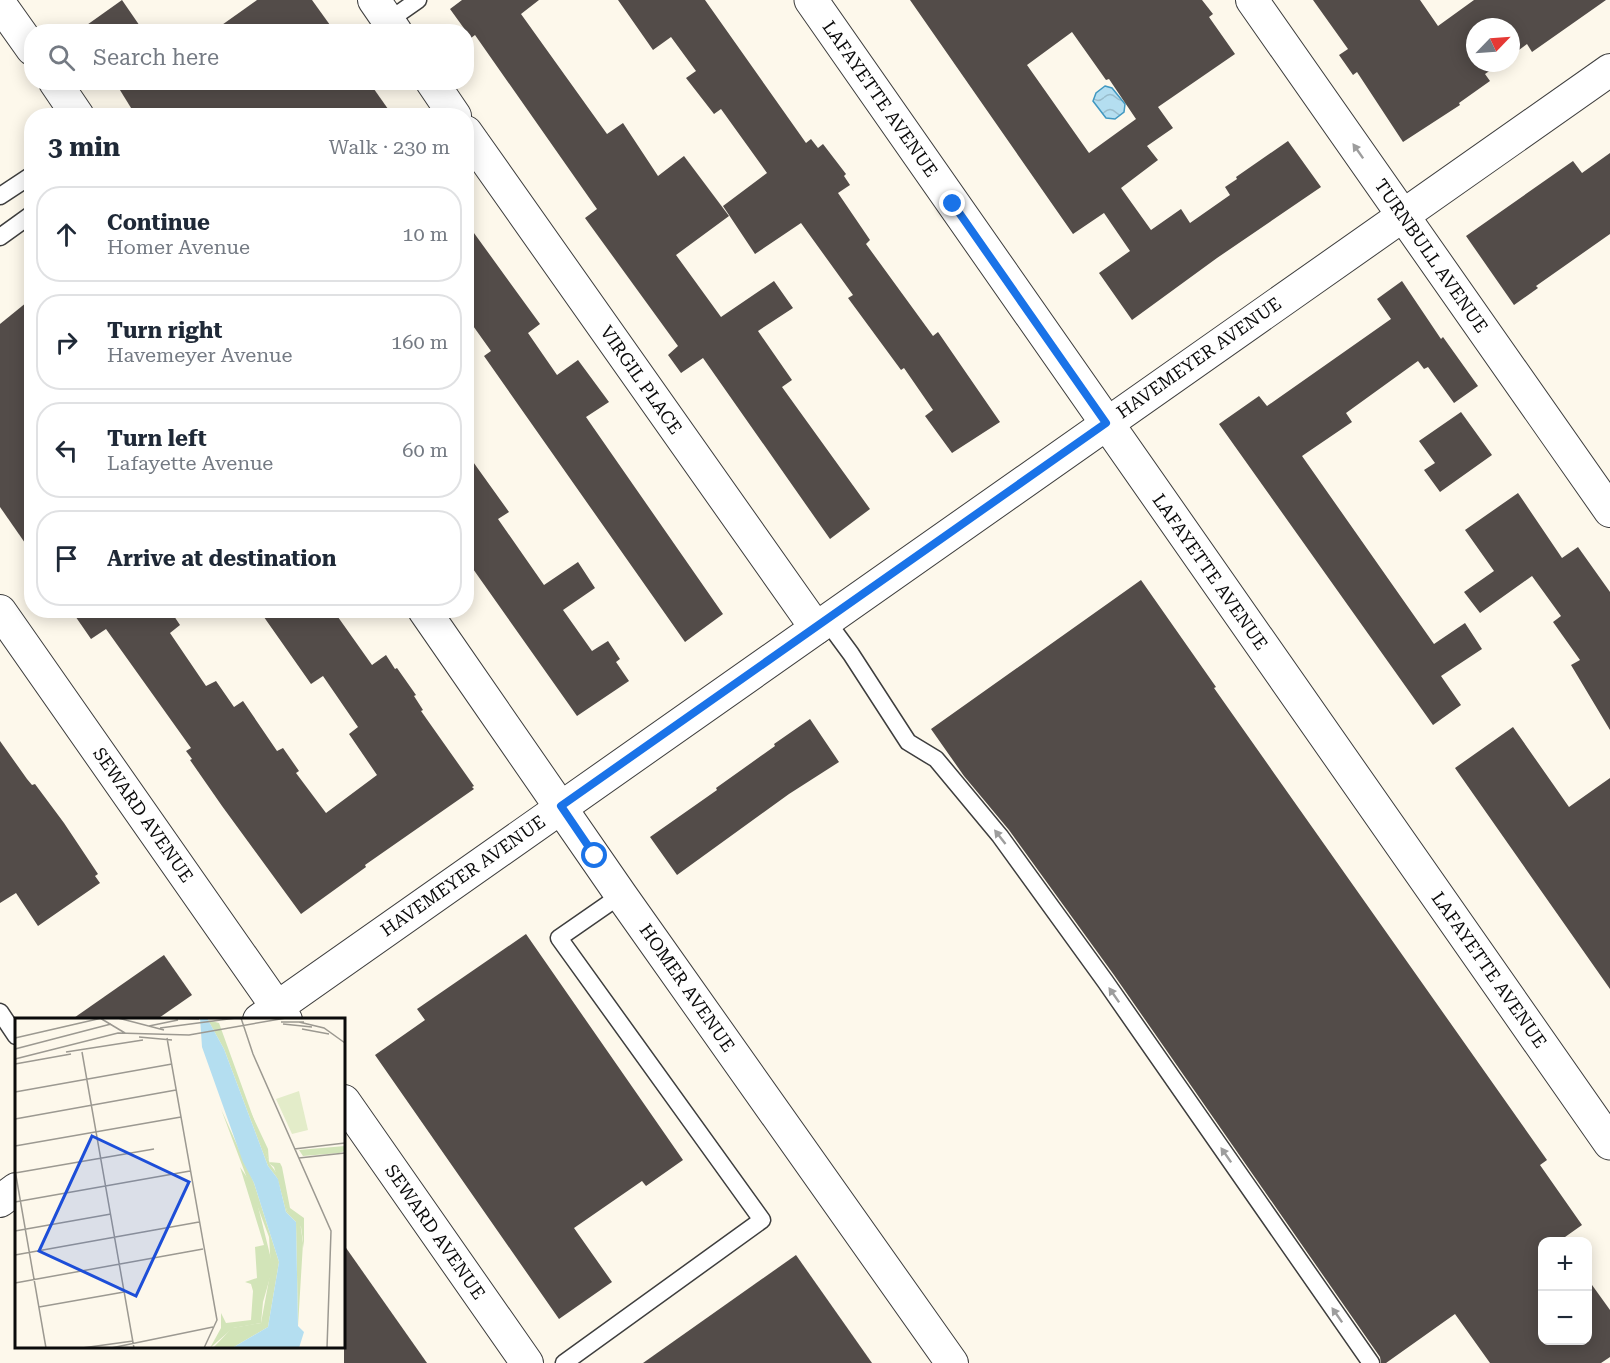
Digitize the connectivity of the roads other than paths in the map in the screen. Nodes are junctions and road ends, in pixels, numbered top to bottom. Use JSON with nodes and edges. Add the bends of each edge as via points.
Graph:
{"nodes":[{"id":1,"x":418,"y":0,"type":"edge"},
{"id":2,"x":811,"y":0,"type":"edge"},
{"id":3,"x":1252,"y":0,"type":"edge"},
{"id":4,"x":0,"y":4,"type":"edge"},
{"id":5,"x":386,"y":17,"type":"edge"},
{"id":6,"x":24,"y":38,"type":"edge"},
{"id":7,"x":1610,"y":70,"type":"edge"},
{"id":8,"x":60,"y":90,"type":"edge"},
{"id":9,"x":437,"y":90,"type":"edge"},
{"id":10,"x":73,"y":108,"type":"edge"},
{"id":11,"x":450,"y":108,"type":"edge"},
{"id":12,"x":474,"y":143,"type":"edge"},
{"id":13,"x":24,"y":180,"type":"edge"},
{"id":14,"x":0,"y":196,"type":"edge"},
{"id":15,"x":1403,"y":216,"type":"junction"},
{"id":16,"x":24,"y":220,"type":"edge"},
{"id":17,"x":0,"y":237,"type":"edge"},
{"id":18,"x":1106,"y":423,"type":"junction"},
{"id":19,"x":1610,"y":511,"type":"edge"},
{"id":20,"x":0,"y":611,"type":"edge"},
{"id":21,"x":430,"y":618,"type":"edge"},
{"id":22,"x":821,"y":624,"type":"junction"},
{"id":23,"x":561,"y":806,"type":"junction"},
{"id":24,"x":621,"y":895,"type":"junction"},
{"id":25,"x":0,"y":1012,"type":"edge"},
{"id":26,"x":274,"y":1015,"type":"edge"},
{"id":27,"x":15,"y":1034,"type":"edge"},
{"id":28,"x":345,"y":1102,"type":"edge"},
{"id":29,"x":1610,"y":1143,"type":"edge"},
{"id":30,"x":15,"y":1190,"type":"edge"},
{"id":31,"x":0,"y":1201,"type":"edge"},
{"id":32,"x":527,"y":1363,"type":"edge"},
{"id":33,"x":564,"y":1363,"type":"edge"},
{"id":34,"x":952,"y":1363,"type":"edge"},
{"id":35,"x":1371,"y":1363,"type":"edge"}],
"edges":[{"from":1,"to":5,"type":"lane"},
{"from":2,"to":18,"type":"street","name":"LAFAYETTE AVENUE"},
{"from":15,"to":3,"type":"street","name":"TURNBULL AVENUE","one_way":true},
{"from":4,"to":6,"type":"street"},
{"from":7,"to":15,"type":"street","name":"HAVEMEYER AVENUE"},
{"from":8,"to":10,"type":"street"},
{"from":9,"to":11,"type":"street"},
{"from":12,"to":22,"type":"street","name":"VIRGIL PLACE"},
{"from":13,"to":14,"type":"lane"},
{"from":15,"to":18,"type":"street","name":"HAVEMEYER AVENUE"},
{"from":15,"to":19,"type":"street","name":"TURNBULL AVENUE"},
{"from":16,"to":17,"type":"lane"},
{"from":18,"to":22,"type":"street","name":"HAVEMEYER AVENUE"},
{"from":18,"to":29,"type":"street","name":"LAFAYETTE AVENUE"},
{"from":20,"to":26,"type":"street","name":"SEWARD AVENUE"},
{"from":21,"to":23,"type":"street","name":"HOMER AVENUE"},
{"from":22,"to":23,"type":"street","name":"HAVEMEYER AVENUE"},
{"from":35,"to":22,"type":"lane","one_way":true,"via":[[1000,836],[936,759],[908,742],[851,654]]},
{"from":23,"to":24,"type":"street","name":"HOMER AVENUE"},
{"from":23,"to":26,"type":"street","name":"HAVEMEYER AVENUE"},
{"from":24,"to":33,"type":"lane","via":[[559,938],[762,1221]]},
{"from":24,"to":34,"type":"street","name":"HOMER AVENUE"},
{"from":25,"to":27,"type":"lane"},
{"from":28,"to":32,"type":"street","name":"SEWARD AVENUE"},
{"from":30,"to":31,"type":"street"}]}
